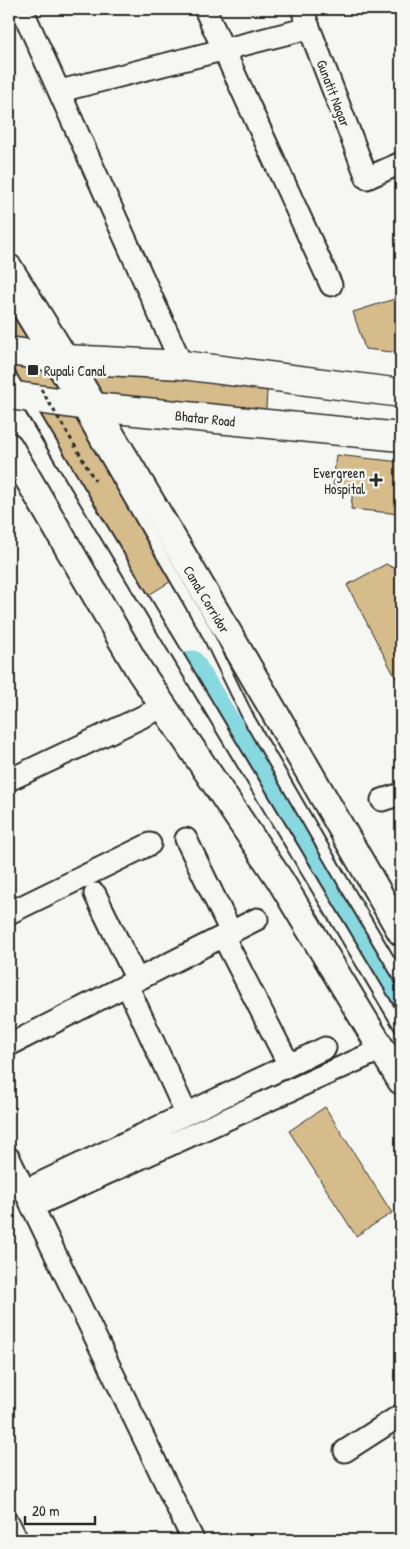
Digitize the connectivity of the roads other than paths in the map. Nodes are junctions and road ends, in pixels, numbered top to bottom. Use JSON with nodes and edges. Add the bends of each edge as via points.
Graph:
{"nodes":[{"id":1,"x":22,"y":9,"type":"edge"},
{"id":2,"x":204,"y":9,"type":"edge"},
{"id":3,"x":302,"y":9,"type":"edge"},
{"id":4,"x":309,"y":28,"type":"junction"},
{"id":5,"x":225,"y":50,"type":"junction"},
{"id":6,"x":60,"y":91,"type":"junction"},
{"id":7,"x":401,"y":164,"type":"edge"},
{"id":8,"x":9,"y":268,"type":"edge"},
{"id":9,"x":331,"y":285,"type":"dead end"},
{"id":10,"x":9,"y":297,"type":"edge"},
{"id":11,"x":9,"y":351,"type":"edge"},
{"id":12,"x":55,"y":357,"type":"junction"},
{"id":13,"x":182,"y":366,"type":"junction"},
{"id":14,"x":9,"y":373,"type":"edge"},
{"id":15,"x":401,"y":393,"type":"edge"},
{"id":16,"x":25,"y":394,"type":"edge"},
{"id":17,"x":85,"y":406,"type":"junction"},
{"id":18,"x":401,"y":437,"type":"edge"},
{"id":19,"x":9,"y":446,"type":"edge"},
{"id":20,"x":163,"y":707,"type":"junction"},
{"id":21,"x":9,"y":780,"type":"edge"},
{"id":22,"x":186,"y":839,"type":"dead end"},
{"id":23,"x":150,"y":844,"type":"dead end"},
{"id":24,"x":95,"y":894,"type":"dead end"},
{"id":25,"x":9,"y":913,"type":"edge"},
{"id":26,"x":257,"y":919,"type":"dead end"},
{"id":27,"x":401,"y":932,"type":"edge"},
{"id":28,"x":227,"y":934,"type":"junction"},
{"id":29,"x":401,"y":980,"type":"edge"},
{"id":30,"x":132,"y":982,"type":"junction"},
{"id":31,"x":401,"y":1028,"type":"edge"},
{"id":32,"x":9,"y":1045,"type":"edge"},
{"id":33,"x":326,"y":1048,"type":"dead end"},
{"id":34,"x":382,"y":1049,"type":"junction"},
{"id":35,"x":289,"y":1065,"type":"junction"},
{"id":36,"x":401,"y":1081,"type":"edge"},
{"id":37,"x":186,"y":1114,"type":"junction"},
{"id":38,"x":9,"y":1158,"type":"edge"},
{"id":39,"x":28,"y":1199,"type":"junction"},
{"id":40,"x":401,"y":1415,"type":"edge"},
{"id":41,"x":345,"y":1451,"type":"dead end"},
{"id":42,"x":9,"y":1524,"type":"edge"},
{"id":43,"x":17,"y":1540,"type":"edge"},
{"id":44,"x":193,"y":1540,"type":"edge"}],
"edges":[{"from":1,"to":6,"type":"street"},
{"from":2,"to":5,"type":"street"},
{"from":3,"to":4,"type":"street","name":"Gunatit Nagar"},
{"from":4,"to":5,"type":"street"},
{"from":4,"to":7,"type":"street","name":"Gunatit Nagar","via":[[367,178]]},
{"from":5,"to":6,"type":"street"},
{"from":5,"to":9,"type":"street"},
{"from":6,"to":13,"type":"street"},
{"from":8,"to":12,"type":"street","name":"Canal Corridor"},
{"from":10,"to":12,"type":"lane"},
{"from":11,"to":12,"type":"main road"},
{"from":12,"to":13,"type":"main road"},
{"from":12,"to":17,"type":"street","name":"Canal Corridor"},
{"from":13,"to":15,"type":"main road"},
{"from":14,"to":16,"type":"lane"},
{"from":16,"to":17,"type":"main road","name":"Bhatar Road"},
{"from":16,"to":31,"type":"lane"},
{"from":17,"to":18,"type":"main road","name":"Bhatar Road"},
{"from":17,"to":27,"type":"street","name":"Canal Corridor","via":[[248,668]]},
{"from":17,"to":29,"type":"lane","via":[[259,735]]},
{"from":19,"to":20,"type":"street"},
{"from":20,"to":21,"type":"street"},
{"from":20,"to":34,"type":"street","via":[[280,880]]},
{"from":22,"to":28,"type":"street"},
{"from":23,"to":25,"type":"street"},
{"from":24,"to":30,"type":"street"},
{"from":26,"to":28,"type":"street"},
{"from":28,"to":30,"type":"street"},
{"from":28,"to":35,"type":"street"},
{"from":30,"to":32,"type":"street"},
{"from":30,"to":37,"type":"street"},
{"from":33,"to":35,"type":"street"},
{"from":34,"to":36,"type":"street"},
{"from":34,"to":39,"type":"street"},
{"from":35,"to":37,"type":"street"},
{"from":37,"to":39,"type":"street"},
{"from":38,"to":39,"type":"street"},
{"from":39,"to":44,"type":"street"},
{"from":40,"to":41,"type":"street"},
{"from":42,"to":43,"type":"street"}]}
